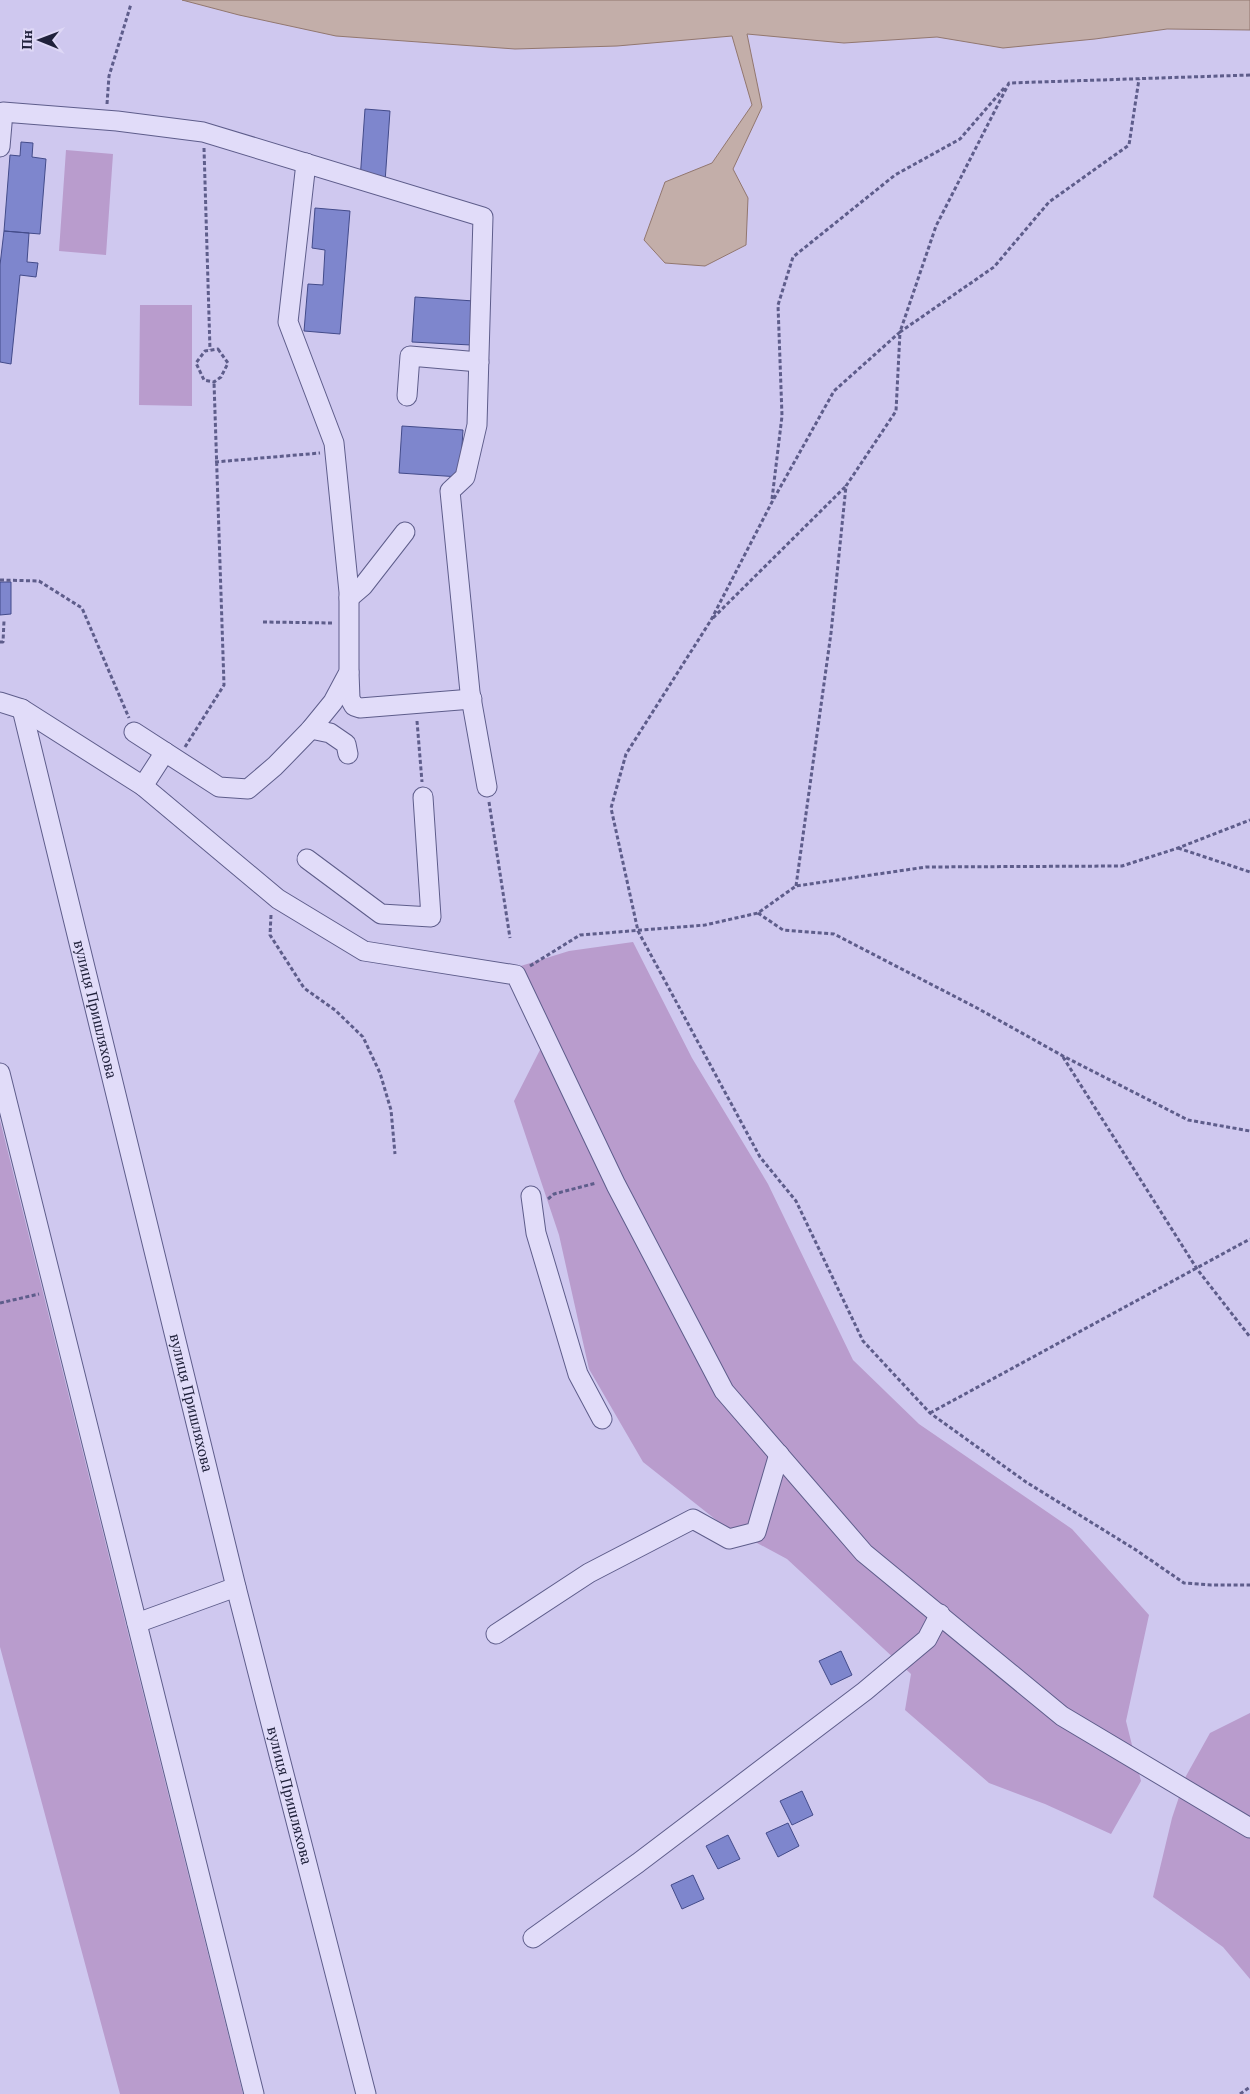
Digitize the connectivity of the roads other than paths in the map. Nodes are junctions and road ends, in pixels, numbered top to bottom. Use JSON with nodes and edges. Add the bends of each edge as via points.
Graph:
{"nodes":[{"id":1,"x":0,"y":147,"type":"edge"},
{"id":2,"x":306,"y":163,"type":"junction"},
{"id":3,"x":479,"y":362,"type":"junction"},
{"id":4,"x":407,"y":396,"type":"dead end"},
{"id":5,"x":405,"y":532,"type":"dead end"},
{"id":6,"x":349,"y":598,"type":"junction"},
{"id":7,"x":349,"y":672,"type":"junction"},
{"id":8,"x":472,"y":699,"type":"junction"},
{"id":9,"x":0,"y":702,"type":"edge"},
{"id":10,"x":22,"y":709,"type":"junction"},
{"id":11,"x":311,"y":729,"type":"junction"},
{"id":12,"x":134,"y":732,"type":"road end"},
{"id":13,"x":348,"y":754,"type":"dead end"},
{"id":14,"x":171,"y":756,"type":"junction"},
{"id":15,"x":144,"y":786,"type":"junction"},
{"id":16,"x":487,"y":787,"type":"road end"},
{"id":17,"x":423,"y":798,"type":"road end"},
{"id":18,"x":307,"y":860,"type":"dead end"},
{"id":19,"x":0,"y":1073,"type":"edge"},
{"id":20,"x":532,"y":1203,"type":"road end"},
{"id":21,"x":602,"y":1419,"type":"dead end"},
{"id":22,"x":778,"y":1454,"type":"junction"},
{"id":23,"x":236,"y":1587,"type":"junction"},
{"id":24,"x":940,"y":1614,"type":"junction"},
{"id":25,"x":137,"y":1623,"type":"junction"},
{"id":26,"x":496,"y":1634,"type":"dead end"},
{"id":27,"x":1250,"y":1828,"type":"edge"},
{"id":28,"x":533,"y":1938,"type":"dead end"},
{"id":29,"x":254,"y":2094,"type":"edge"},
{"id":30,"x":366,"y":2094,"type":"edge"}],
"edges":[{"from":1,"to":2,"type":"street","via":[[3,112],[203,132]]},
{"from":2,"to":3,"type":"street","via":[[483,217]]},
{"from":2,"to":6,"type":"street","via":[[288,322],[334,443]]},
{"from":3,"to":4,"type":"street","via":[[410,356]]},
{"from":3,"to":8,"type":"street","via":[[477,425],[464,477],[450,492]]},
{"from":5,"to":6,"type":"street","via":[[364,586]]},
{"from":6,"to":7,"type":"street"},
{"from":7,"to":8,"type":"street","via":[[350,699],[354,706],[360,708]]},
{"from":7,"to":11,"type":"street","via":[[333,702]]},
{"from":8,"to":16,"type":"street"},
{"from":9,"to":10,"type":"street"},
{"from":10,"to":15,"type":"street"},
{"from":10,"to":23,"type":"street","name":"вулиця Пришляхова"},
{"from":11,"to":13,"type":"street","via":[[330,733],[346,744]]},
{"from":11,"to":14,"type":"street","via":[[248,789],[219,787]]},
{"from":12,"to":14,"type":"street"},
{"from":14,"to":15,"type":"street"},
{"from":15,"to":22,"type":"street","via":[[278,898],[364,951],[516,975],[613,1179],[724,1391]]},
{"from":17,"to":18,"type":"street","via":[[430,917],[381,914]]},
{"from":19,"to":25,"type":"street"},
{"from":20,"to":21,"type":"street","via":[[536,1233],[578,1374]]},
{"from":22,"to":24,"type":"street","via":[[864,1553]]},
{"from":22,"to":26,"type":"street","via":[[756,1532],[729,1539],[692,1519],[589,1573]]},
{"from":23,"to":25,"type":"street"},
{"from":23,"to":30,"type":"street","name":"вулиця Пришляхова"},
{"from":24,"to":27,"type":"street","via":[[1062,1716]]},
{"from":24,"to":28,"type":"street","via":[[927,1639],[865,1691],[638,1863]]},
{"from":25,"to":29,"type":"street"}]}
